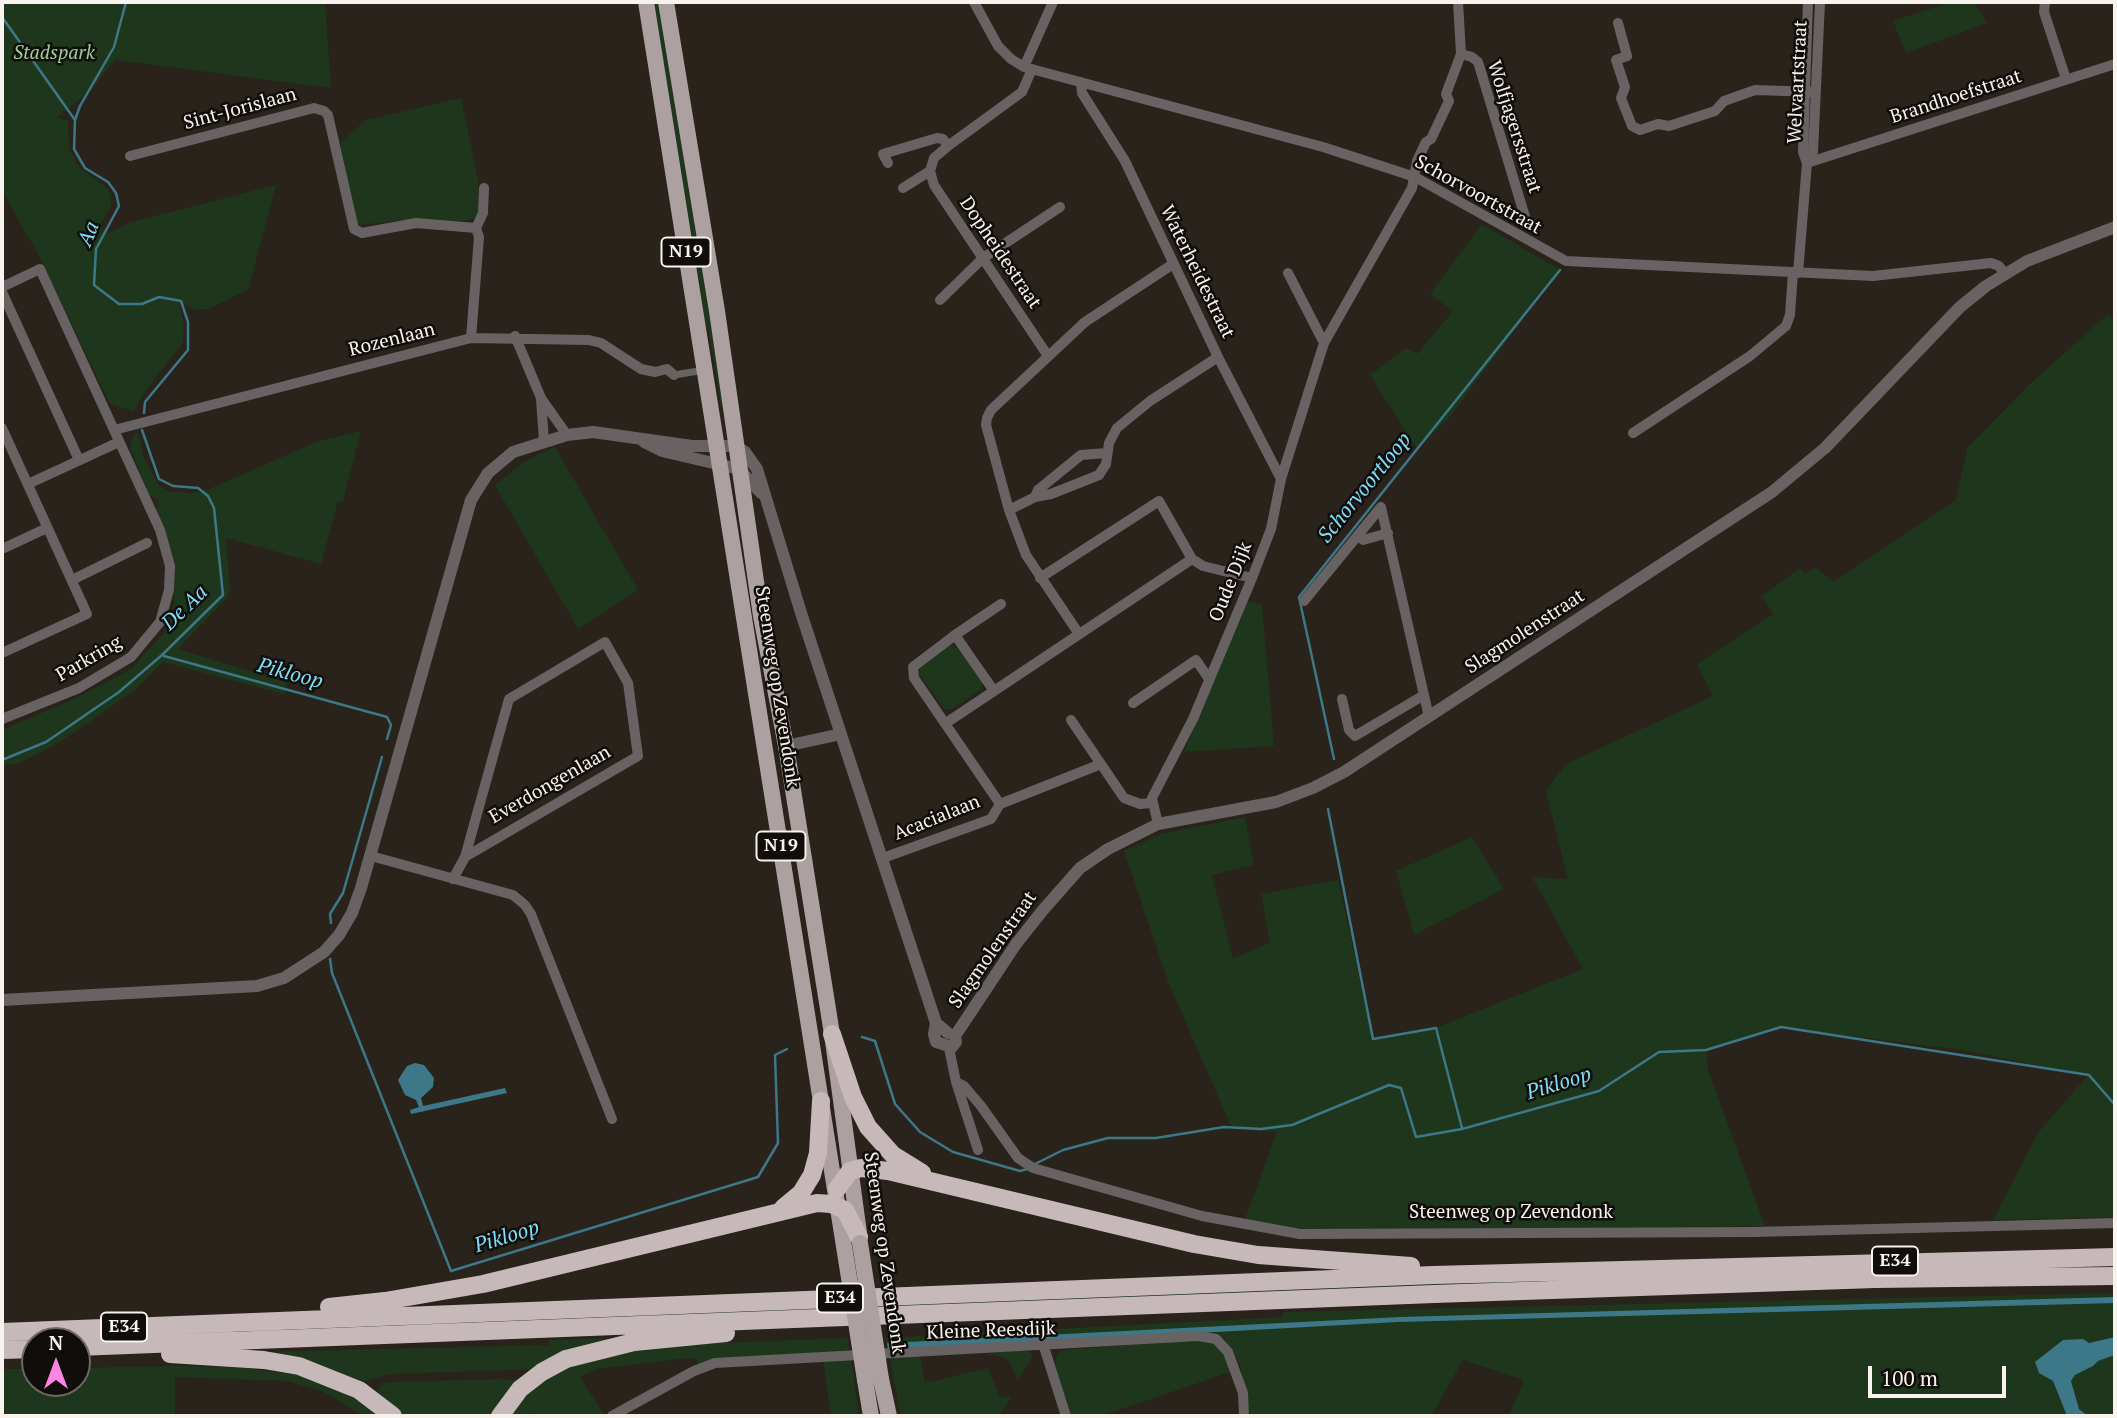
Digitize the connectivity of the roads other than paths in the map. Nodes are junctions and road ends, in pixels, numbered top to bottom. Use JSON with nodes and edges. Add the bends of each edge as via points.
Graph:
{"nodes":[{"id":1,"x":646,"y":2,"type":"edge"},
{"id":2,"x":666,"y":2,"type":"edge"},
{"id":3,"x":974,"y":2,"type":"edge"},
{"id":4,"x":1053,"y":2,"type":"edge"},
{"id":5,"x":1458,"y":2,"type":"edge"},
{"id":6,"x":1808,"y":2,"type":"edge"},
{"id":7,"x":1820,"y":2,"type":"edge"},
{"id":8,"x":2037,"y":2,"type":"edge"},
{"id":9,"x":2045,"y":7,"type":"edge"},
{"id":10,"x":1618,"y":23,"type":"dead end"},
{"id":11,"x":1461,"y":54,"type":"junction"},
{"id":12,"x":2115,"y":64,"type":"edge"},
{"id":13,"x":1028,"y":68,"type":"junction"},
{"id":14,"x":2066,"y":79,"type":"junction"},
{"id":15,"x":1081,"y":82,"type":"junction"},
{"id":16,"x":1811,"y":92,"type":"junction"},
{"id":17,"x":948,"y":146,"type":"junction"},
{"id":18,"x":130,"y":156,"type":"dead end"},
{"id":19,"x":888,"y":163,"type":"dead end"},
{"id":20,"x":1807,"y":163,"type":"junction"},
{"id":21,"x":930,"y":168,"type":"junction"},
{"id":22,"x":1415,"y":177,"type":"junction"},
{"id":23,"x":484,"y":188,"type":"dead end"},
{"id":24,"x":903,"y":188,"type":"dead end"},
{"id":25,"x":1060,"y":207,"type":"dead end"},
{"id":26,"x":1526,"y":219,"type":"dead end"},
{"id":27,"x":2115,"y":227,"type":"edge"},
{"id":28,"x":476,"y":228,"type":"junction"},
{"id":29,"x":983,"y":258,"type":"junction"},
{"id":30,"x":1173,"y":264,"type":"junction"},
{"id":31,"x":1796,"y":272,"type":"junction"},
{"id":32,"x":1288,"y":273,"type":"dead end"},
{"id":33,"x":2005,"y":274,"type":"junction"},
{"id":34,"x":2,"y":289,"type":"edge"},
{"id":35,"x":940,"y":300,"type":"dead end"},
{"id":36,"x":515,"y":337,"type":"junction"},
{"id":37,"x":471,"y":338,"type":"junction"},
{"id":38,"x":1324,"y":343,"type":"junction"},
{"id":39,"x":1048,"y":356,"type":"junction"},
{"id":40,"x":1218,"y":358,"type":"junction"},
{"id":41,"x":706,"y":370,"type":"junction"},
{"id":42,"x":674,"y":375,"type":"joint"},
{"id":43,"x":541,"y":398,"type":"junction"},
{"id":44,"x":2,"y":428,"type":"edge"},
{"id":45,"x":114,"y":430,"type":"junction"},
{"id":46,"x":1633,"y":433,"type":"dead end"},
{"id":47,"x":567,"y":435,"type":"junction"},
{"id":48,"x":628,"y":435,"type":"junction"},
{"id":49,"x":544,"y":441,"type":"junction"},
{"id":50,"x":5,"y":442,"type":"edge"},
{"id":51,"x":120,"y":442,"type":"junction"},
{"id":52,"x":717,"y":444,"type":"junction"},
{"id":53,"x":735,"y":446,"type":"junction"},
{"id":54,"x":1107,"y":453,"type":"junction"},
{"id":55,"x":79,"y":460,"type":"junction"},
{"id":56,"x":720,"y":466,"type":"junction"},
{"id":57,"x":738,"y":469,"type":"junction"},
{"id":58,"x":1281,"y":479,"type":"junction"},
{"id":59,"x":27,"y":484,"type":"junction"},
{"id":60,"x":1035,"y":497,"type":"junction"},
{"id":61,"x":766,"y":499,"type":"junction"},
{"id":62,"x":1009,"y":510,"type":"junction"},
{"id":63,"x":47,"y":528,"type":"junction"},
{"id":64,"x":1388,"y":533,"type":"junction"},
{"id":65,"x":1363,"y":540,"type":"dead end"},
{"id":66,"x":147,"y":543,"type":"dead end"},
{"id":67,"x":2,"y":549,"type":"edge"},
{"id":68,"x":1192,"y":559,"type":"junction"},
{"id":69,"x":1041,"y":578,"type":"junction"},
{"id":70,"x":1252,"y":578,"type":"junction"},
{"id":71,"x":72,"y":579,"type":"junction"},
{"id":72,"x":1304,"y":601,"type":"dead end"},
{"id":73,"x":1002,"y":604,"type":"dead end"},
{"id":74,"x":1079,"y":634,"type":"junction"},
{"id":75,"x":956,"y":635,"type":"junction"},
{"id":76,"x":2,"y":653,"type":"edge"},
{"id":77,"x":1209,"y":679,"type":"junction"},
{"id":78,"x":994,"y":691,"type":"junction"},
{"id":79,"x":1424,"y":695,"type":"junction"},
{"id":80,"x":1342,"y":699,"type":"dead end"},
{"id":81,"x":1133,"y":703,"type":"dead end"},
{"id":82,"x":1429,"y":718,"type":"junction"},
{"id":83,"x":2,"y":719,"type":"edge"},
{"id":84,"x":1071,"y":720,"type":"dead end"},
{"id":85,"x":946,"y":723,"type":"junction"},
{"id":86,"x":841,"y":734,"type":"junction"},
{"id":87,"x":786,"y":746,"type":"junction"},
{"id":88,"x":1101,"y":764,"type":"junction"},
{"id":89,"x":1151,"y":803,"type":"junction"},
{"id":90,"x":1000,"y":804,"type":"junction"},
{"id":91,"x":1158,"y":824,"type":"junction"},
{"id":92,"x":370,"y":856,"type":"junction"},
{"id":93,"x":465,"y":857,"type":"junction"},
{"id":94,"x":883,"y":859,"type":"junction"},
{"id":95,"x":453,"y":879,"type":"junction"},
{"id":96,"x":2,"y":1000,"type":"edge"},
{"id":97,"x":832,"y":1034,"type":"junction"},
{"id":98,"x":949,"y":1040,"type":"junction"},
{"id":99,"x":956,"y":1082,"type":"junction"},
{"id":100,"x":821,"y":1101,"type":"junction"},
{"id":101,"x":612,"y":1119,"type":"dead end"},
{"id":102,"x":978,"y":1150,"type":"dead end"},
{"id":103,"x":850,"y":1171,"type":"junction"},
{"id":104,"x":937,"y":1182,"type":"junction"},
{"id":105,"x":838,"y":1197,"type":"junction"},
{"id":106,"x":779,"y":1211,"type":"junction"},
{"id":107,"x":2115,"y":1223,"type":"edge"},
{"id":108,"x":855,"y":1241,"type":"junction"},
{"id":109,"x":2115,"y":1257,"type":"edge"},
{"id":110,"x":1434,"y":1275,"type":"junction"},
{"id":111,"x":2115,"y":1276,"type":"edge"},
{"id":112,"x":812,"y":1318,"type":"junction"},
{"id":113,"x":246,"y":1322,"type":"junction"},
{"id":114,"x":2,"y":1332,"type":"edge"},
{"id":115,"x":129,"y":1346,"type":"junction"},
{"id":116,"x":91,"y":1347,"type":"edge"},
{"id":117,"x":1044,"y":1347,"type":"junction"},
{"id":118,"x":21,"y":1349,"type":"edge"},
{"id":119,"x":2,"y":1350,"type":"edge"},
{"id":120,"x":873,"y":1379,"type":"junction"},
{"id":121,"x":393,"y":1416,"type":"edge"},
{"id":122,"x":500,"y":1416,"type":"edge"},
{"id":123,"x":612,"y":1416,"type":"edge"},
{"id":124,"x":871,"y":1416,"type":"edge"},
{"id":125,"x":889,"y":1416,"type":"edge"},
{"id":126,"x":1066,"y":1416,"type":"edge"},
{"id":127,"x":1244,"y":1416,"type":"edge"}],
"edges":[{"from":1,"to":41,"type":"main road","name":"Steenweg op Zevendonk","number":"N19"},
{"from":2,"to":53,"type":"main road","name":"Steenweg op Zevendonk","number":"N19"},
{"from":3,"to":13,"type":"street","name":"Schorvoortstraat","via":[[998,46],[1011,60]]},
{"from":4,"to":13,"type":"street"},
{"from":5,"to":11,"type":"street","name":"Oude Dijk"},
{"from":6,"to":16,"type":"street","name":"Welvaartstraat"},
{"from":7,"to":16,"type":"street","name":"Welvaartstraat"},
{"from":8,"to":9,"type":"street"},
{"from":9,"to":14,"type":"street"},
{"from":10,"to":16,"type":"street","via":[[1627,56],[1616,60],[1625,87],[1621,97],[1634,128],[1669,126],[1715,111],[1724,101],[1755,90]]},
{"from":11,"to":22,"type":"street","name":"Oude Dijk","via":[[1446,94],[1448,101],[1417,161]]},
{"from":11,"to":26,"type":"street","name":"Wolfjagersstraat","via":[[1478,62]]},
{"from":12,"to":14,"type":"street","name":"Brandhoefstraat"},
{"from":13,"to":15,"type":"street","name":"Schorvoortstraat"},
{"from":13,"to":17,"type":"street","via":[[1022,92]]},
{"from":14,"to":20,"type":"street","name":"Brandhoefstraat"},
{"from":15,"to":22,"type":"street","name":"Schorvoortstraat","via":[[1323,146]]},
{"from":15,"to":30,"type":"street","name":"Waterheidestraat","via":[[1082,93],[1125,161]]},
{"from":16,"to":20,"type":"street","name":"Welvaartstraat","via":[[1803,152]]},
{"from":17,"to":19,"type":"street","via":[[937,138],[883,154]]},
{"from":17,"to":21,"type":"street"},
{"from":18,"to":28,"type":"street","name":"Sint-Jorislaan","via":[[314,108],[328,115],[354,229],[362,233],[415,223]]},
{"from":20,"to":31,"type":"street","name":"Welvaartstraat"},
{"from":21,"to":24,"type":"street"},
{"from":21,"to":29,"type":"street","name":"Dopheidestraat","via":[[934,185]]},
{"from":22,"to":31,"type":"street","name":"Schorvoortstraat","via":[[1566,261]]},
{"from":22,"to":38,"type":"street","name":"Oude Dijk"},
{"from":23,"to":28,"type":"street","via":[[483,213]]},
{"from":25,"to":29,"type":"street"},
{"from":27,"to":33,"type":"street","name":"Slagmolenstraat"},
{"from":28,"to":37,"type":"street"},
{"from":29,"to":35,"type":"street"},
{"from":29,"to":39,"type":"street","name":"Dopheidestraat"},
{"from":30,"to":39,"type":"street","via":[[1085,321]]},
{"from":30,"to":40,"type":"street","name":"Waterheidestraat"},
{"from":31,"to":33,"type":"street","name":"Schorvoortstraat","via":[[1873,276],[1991,263]]},
{"from":31,"to":46,"type":"street","name":"Welvaartstraat","via":[[1786,326],[1750,356]]},
{"from":32,"to":38,"type":"street"},
{"from":33,"to":82,"type":"street","name":"Slagmolenstraat","via":[[1960,307],[1860,415],[1772,492]]},
{"from":34,"to":45,"type":"street","name":"Parkring","via":[[40,269]]},
{"from":34,"to":55,"type":"street"},
{"from":36,"to":37,"type":"street","name":"Rozenlaan"},
{"from":36,"to":42,"type":"street","name":"Rozenlaan","via":[[589,340],[641,369],[667,369]]},
{"from":36,"to":43,"type":"street"},
{"from":37,"to":45,"type":"street","name":"Rozenlaan"},
{"from":38,"to":58,"type":"street","name":"Oude Dijk"},
{"from":39,"to":62,"type":"street","via":[[987,418]]},
{"from":40,"to":54,"type":"street","via":[[1117,428]]},
{"from":40,"to":58,"type":"street","name":"Waterheidestraat"},
{"from":41,"to":42,"type":"street"},
{"from":41,"to":52,"type":"main road","name":"Steenweg op Zevendonk","number":"N19"},
{"from":43,"to":47,"type":"street"},
{"from":43,"to":49,"type":"street"},
{"from":44,"to":50,"type":"street"},
{"from":45,"to":51,"type":"street","name":"Parkring"},
{"from":47,"to":48,"type":"street"},
{"from":47,"to":49,"type":"street"},
{"from":48,"to":52,"type":"street","via":[[692,446]]},
{"from":48,"to":56,"type":"street","via":[[662,451]]},
{"from":49,"to":92,"type":"street","via":[[513,452],[488,473],[471,500]]},
{"from":50,"to":59,"type":"street"},
{"from":51,"to":55,"type":"street"},
{"from":51,"to":83,"type":"street","name":"Parkring","via":[[166,547],[169,590],[160,622],[131,657],[79,688]]},
{"from":52,"to":53,"type":"street"},
{"from":52,"to":56,"type":"main road","name":"Steenweg op Zevendonk","number":"N19"},
{"from":53,"to":57,"type":"main road","name":"Steenweg op Zevendonk","number":"N19"},
{"from":53,"to":61,"type":"street","name":"Steenweg op Zevendonk","via":[[757,469]]},
{"from":54,"to":60,"type":"street","via":[[1081,455]]},
{"from":54,"to":60,"type":"street","via":[[1099,475]]},
{"from":55,"to":59,"type":"street"},
{"from":56,"to":57,"type":"street"},
{"from":56,"to":100,"type":"main road","name":"Steenweg op Zevendonk","number":"N19"},
{"from":57,"to":61,"type":"street","name":"Steenweg op Zevendonk"},
{"from":57,"to":87,"type":"main road","name":"Steenweg op Zevendonk","number":"N19"},
{"from":58,"to":70,"type":"street","name":"Oude Dijk","via":[[1271,529]]},
{"from":59,"to":63,"type":"street"},
{"from":60,"to":62,"type":"street"},
{"from":61,"to":86,"type":"street","name":"Steenweg op Zevendonk"},
{"from":62,"to":69,"type":"street","via":[[1026,555]]},
{"from":63,"to":67,"type":"street"},
{"from":63,"to":71,"type":"street"},
{"from":64,"to":65,"type":"street"},
{"from":64,"to":72,"type":"street","via":[[1381,507]]},
{"from":64,"to":79,"type":"street"},
{"from":66,"to":71,"type":"street"},
{"from":68,"to":69,"type":"street","via":[[1159,501]]},
{"from":68,"to":70,"type":"street"},
{"from":68,"to":74,"type":"street"},
{"from":69,"to":74,"type":"street"},
{"from":70,"to":77,"type":"street","name":"Oude Dijk"},
{"from":71,"to":76,"type":"street","via":[[87,614]]},
{"from":73,"to":75,"type":"street","name":"Acacialaan"},
{"from":74,"to":78,"type":"street"},
{"from":75,"to":78,"type":"street"},
{"from":75,"to":85,"type":"street","name":"Acacialaan","via":[[913,667],[914,678]]},
{"from":77,"to":81,"type":"street","via":[[1196,660]]},
{"from":77,"to":89,"type":"street","name":"Oude Dijk"},
{"from":78,"to":85,"type":"street"},
{"from":79,"to":80,"type":"street","via":[[1355,736],[1349,730]]},
{"from":79,"to":82,"type":"street"},
{"from":82,"to":91,"type":"street","name":"Slagmolenstraat","via":[[1314,788],[1276,802]]},
{"from":84,"to":88,"type":"street"},
{"from":85,"to":90,"type":"street","name":"Acacialaan"},
{"from":86,"to":87,"type":"street"},
{"from":86,"to":94,"type":"street","name":"Steenweg op Zevendonk"},
{"from":87,"to":97,"type":"main road","name":"Steenweg op Zevendonk","number":"N19"},
{"from":88,"to":89,"type":"street","via":[[1124,798]]},
{"from":88,"to":90,"type":"street","name":"Acacialaan"},
{"from":89,"to":91,"type":"street"},
{"from":90,"to":94,"type":"street","name":"Acacialaan","via":[[991,818]]},
{"from":91,"to":98,"type":"street","name":"Slagmolenstraat","via":[[1080,868],[1016,944],[962,1029]]},
{"from":92,"to":95,"type":"street"},
{"from":92,"to":96,"type":"street","via":[[352,913],[339,936],[324,952],[284,978],[221,990]]},
{"from":93,"to":93,"type":"street","name":"Everdongenlaan","via":[[509,699],[605,642],[628,683],[638,756]]},
{"from":93,"to":95,"type":"street","name":"Everdongenlaan"},
{"from":94,"to":98,"type":"street","name":"Steenweg op Zevendonk","via":[[936,1023]]},
{"from":95,"to":101,"type":"street","via":[[513,895],[531,914]]},
{"from":97,"to":103,"type":"main road","name":"Steenweg op Zevendonk","number":"N19"},
{"from":97,"to":104,"type":"highway","via":[[868,1127],[892,1154]]},
{"from":98,"to":99,"type":"street"},
{"from":99,"to":102,"type":"street"},
{"from":99,"to":107,"type":"street","name":"Steenweg op Zevendonk","via":[[981,1106],[1018,1158],[1033,1168],[1202,1216],[1300,1234]]},
{"from":100,"to":105,"type":"main road","name":"Steenweg op Zevendonk","number":"N19"},
{"from":100,"to":106,"type":"highway","via":[[812,1175],[801,1194]]},
{"from":103,"to":104,"type":"highway","via":[[888,1171]]},
{"from":103,"to":105,"type":"highway"},
{"from":103,"to":108,"type":"main road","name":"Steenweg op Zevendonk","number":"N19"},
{"from":104,"to":110,"type":"highway","via":[[1194,1244],[1258,1255],[1405,1265]]},
{"from":105,"to":106,"type":"highway"},
{"from":105,"to":108,"type":"highway"},
{"from":106,"to":113,"type":"highway","via":[[483,1284],[385,1301],[278,1312]]},
{"from":108,"to":120,"type":"main road","name":"Steenweg op Zevendonk","number":"N19","bridge":true},
{"from":109,"to":110,"type":"highway","number":"E34"},
{"from":110,"to":113,"type":"highway","number":"E34"},
{"from":111,"to":112,"type":"highway","number":"E34","via":[[1570,1289]]},
{"from":112,"to":115,"type":"highway","number":"E34"},
{"from":112,"to":122,"type":"highway","via":[[766,1329],[634,1342],[591,1351],[542,1372],[520,1389]]},
{"from":113,"to":114,"type":"highway","number":"E34"},
{"from":115,"to":116,"type":"highway","number":"E34"},
{"from":115,"to":121,"type":"highway","via":[[299,1366],[359,1390]]},
{"from":117,"to":123,"type":"street","name":"Kleine Reesdijk","via":[[715,1363]]},
{"from":117,"to":126,"type":"street"},
{"from":117,"to":127,"type":"street","name":"Kleine Reesdijk","via":[[1211,1337],[1225,1346],[1238,1374]]},
{"from":118,"to":119,"type":"highway"},
{"from":120,"to":124,"type":"main road","number":"N19"},
{"from":120,"to":125,"type":"main road","number":"N19"}]}
